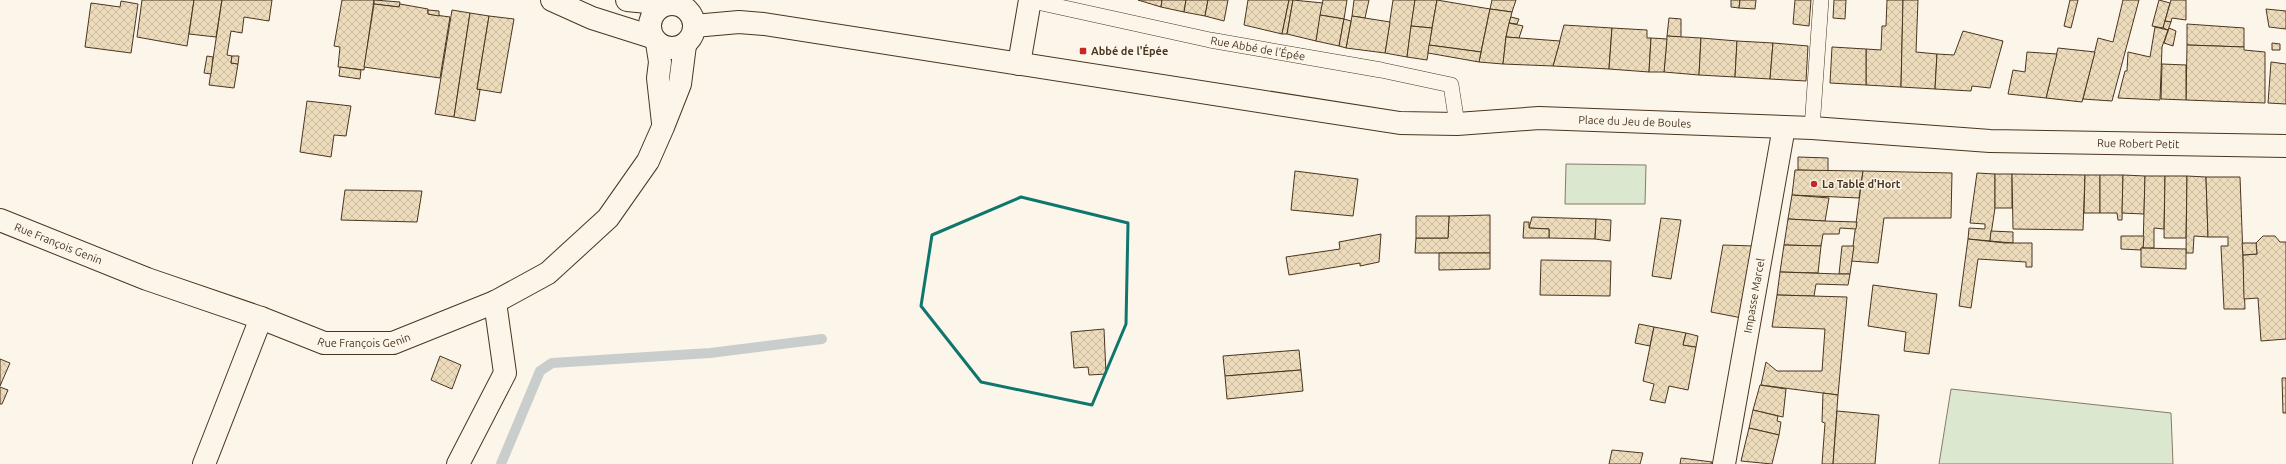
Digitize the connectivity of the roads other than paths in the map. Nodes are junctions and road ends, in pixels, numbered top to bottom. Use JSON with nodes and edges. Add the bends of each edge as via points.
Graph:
{"nodes":[{"id":1,"x":552,"y":0,"type":"edge"},
{"id":2,"x":627,"y":0,"type":"edge"},
{"id":3,"x":1029,"y":0,"type":"edge"},
{"id":4,"x":1821,"y":0,"type":"edge"},
{"id":5,"x":668,"y":4,"type":"junction"},
{"id":6,"x":690,"y":35,"type":"junction"},
{"id":7,"x":654,"y":40,"type":"junction"},
{"id":8,"x":1019,"y":64,"type":"junction"},
{"id":9,"x":1457,"y":124,"type":"junction"},
{"id":10,"x":663,"y":127,"type":"junction"},
{"id":11,"x":1784,"y":127,"type":"junction"},
{"id":12,"x":1812,"y":128,"type":"junction"},
{"id":13,"x":1990,"y":141,"type":"joint"},
{"id":14,"x":2286,"y":146,"type":"edge"},
{"id":15,"x":0,"y":220,"type":"edge"},
{"id":16,"x":495,"y":302,"type":"junction"},
{"id":17,"x":261,"y":318,"type":"junction"},
{"id":18,"x":204,"y":464,"type":"edge"},
{"id":19,"x":458,"y":464,"type":"edge"},
{"id":20,"x":1724,"y":464,"type":"edge"}],
"edges":[{"from":1,"to":7,"type":"street","via":[[592,18]]},
{"from":2,"to":5,"type":"street"},
{"from":3,"to":8,"type":"street"},
{"from":3,"to":9,"type":"lane","name":"Rue Abbé de l'Épée","via":[[1210,40],[1451,85]]},
{"from":4,"to":12,"type":"lane"},
{"from":5,"to":6,"type":"street","via":[[676,4],[689,12]]},
{"from":5,"to":7,"type":"street","via":[[655,10],[651,17],[649,23]]},
{"from":6,"to":7,"type":"street","via":[[671,49]]},
{"from":6,"to":8,"type":"street","name":"Place du Jeu de Boules","via":[[739,22],[764,24]]},
{"from":6,"to":10,"type":"street","name":"Rue François Genin","via":[[680,84]]},
{"from":7,"to":10,"type":"street","name":"Rue François Genin","via":[[660,62],[658,78]]},
{"from":8,"to":9,"type":"street","name":"Place du Jeu de Boules","via":[[1400,123]]},
{"from":9,"to":11,"type":"street","name":"Place du Jeu de Boules","via":[[1539,118]]},
{"from":10,"to":16,"type":"street","name":"Rue François Genin","via":[[648,161],[608,218],[548,273]]},
{"from":11,"to":12,"type":"street","name":"Place du Jeu de Boules"},
{"from":11,"to":20,"type":"street","name":"Impasse Marcel"},
{"from":12,"to":13,"type":"street","name":"Place du Jeu de Boules"},
{"from":13,"to":14,"type":"street","name":"Rue Robert Petit"},
{"from":15,"to":17,"type":"street","name":"Rue François Genin","via":[[147,279]]},
{"from":16,"to":17,"type":"street","name":"Rue François Genin","via":[[393,343],[324,343]]},
{"from":16,"to":19,"type":"street","via":[[505,373]]},
{"from":17,"to":18,"type":"street"}]}
